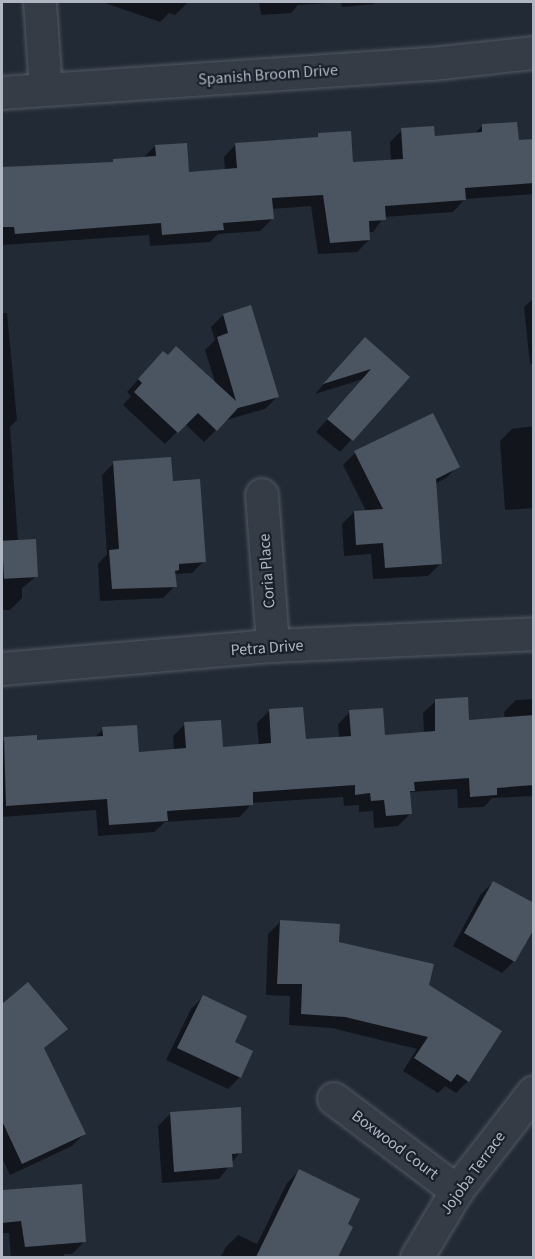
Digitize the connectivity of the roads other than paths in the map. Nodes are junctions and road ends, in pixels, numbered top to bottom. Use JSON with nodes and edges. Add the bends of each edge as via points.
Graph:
{"nodes":[{"id":1,"x":40,"y":2,"type":"edge"},
{"id":2,"x":534,"y":53,"type":"edge"},
{"id":3,"x":46,"y":89,"type":"junction"},
{"id":4,"x":2,"y":93,"type":"edge"},
{"id":5,"x":261,"y":495,"type":"dead end"},
{"id":6,"x":534,"y":634,"type":"edge"},
{"id":7,"x":273,"y":646,"type":"junction"},
{"id":8,"x":2,"y":669,"type":"edge"},
{"id":9,"x":534,"y":1092,"type":"edge"},
{"id":10,"x":334,"y":1099,"type":"dead end"},
{"id":11,"x":457,"y":1191,"type":"junction"},
{"id":12,"x":417,"y":1257,"type":"edge"}],
"edges":[{"from":1,"to":3,"type":"street"},
{"from":2,"to":3,"type":"street","name":"Spanish Broom Drive","via":[[432,64]]},
{"from":3,"to":4,"type":"street","name":"Spanish Broom Drive"},
{"from":5,"to":7,"type":"street","name":"Coria Place"},
{"from":6,"to":7,"type":"street","name":"Petra Drive"},
{"from":7,"to":8,"type":"street","name":"Petra Drive"},
{"from":9,"to":11,"type":"street","name":"Jojoba Terrace"},
{"from":10,"to":11,"type":"street","name":"Boxwood Court"},
{"from":11,"to":12,"type":"street","name":"Jojoba Terrace"}]}
